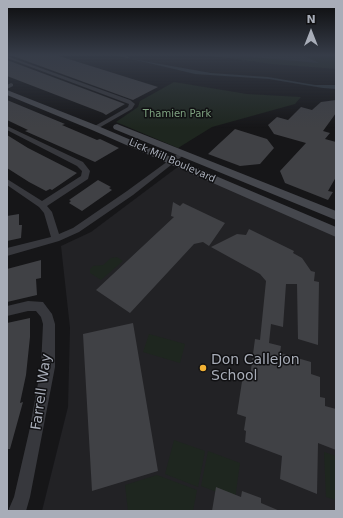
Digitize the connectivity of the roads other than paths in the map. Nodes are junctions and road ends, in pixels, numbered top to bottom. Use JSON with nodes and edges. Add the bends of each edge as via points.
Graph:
{"nodes":[{"id":1,"x":68,"y":79,"type":"edge"},
{"id":2,"x":10,"y":87,"type":"edge"},
{"id":3,"x":33,"y":94,"type":"dead end"},
{"id":4,"x":105,"y":123,"type":"junction"},
{"id":5,"x":7,"y":128,"type":"edge"},
{"id":6,"x":95,"y":128,"type":"junction"},
{"id":7,"x":181,"y":154,"type":"junction"},
{"id":8,"x":171,"y":162,"type":"junction"},
{"id":9,"x":7,"y":181,"type":"edge"},
{"id":10,"x":42,"y":205,"type":"junction"},
{"id":11,"x":336,"y":216,"type":"edge"},
{"id":12,"x":336,"y":232,"type":"edge"},
{"id":13,"x":56,"y":239,"type":"junction"},
{"id":14,"x":7,"y":252,"type":"edge"},
{"id":15,"x":7,"y":311,"type":"edge"},
{"id":16,"x":17,"y":511,"type":"edge"}],
"edges":[{"from":1,"to":4,"type":"street","via":[[132,104],[130,108]]},
{"from":2,"to":6,"type":"main road","name":"Lick Mill Boulevard"},
{"from":3,"to":4,"type":"main road","name":"Lick Mill Boulevard"},
{"from":4,"to":6,"type":"street"},
{"from":4,"to":7,"type":"main road","name":"Lick Mill Boulevard"},
{"from":5,"to":10,"type":"street","via":[[80,164],[86,171],[85,177]]},
{"from":6,"to":8,"type":"main road","name":"Lick Mill Boulevard"},
{"from":7,"to":8,"type":"street"},
{"from":7,"to":11,"type":"main road","name":"Lick Mill Boulevard"},
{"from":8,"to":12,"type":"main road","name":"Lick Mill Boulevard"},
{"from":8,"to":13,"type":"street","via":[[91,220]]},
{"from":9,"to":10,"type":"street"},
{"from":10,"to":13,"type":"street","via":[[48,212]]},
{"from":13,"to":14,"type":"street"},
{"from":15,"to":16,"type":"street","name":"Farrell Way","via":[[39,306],[46,314],[49,324],[46,374],[36,432]]}]}
